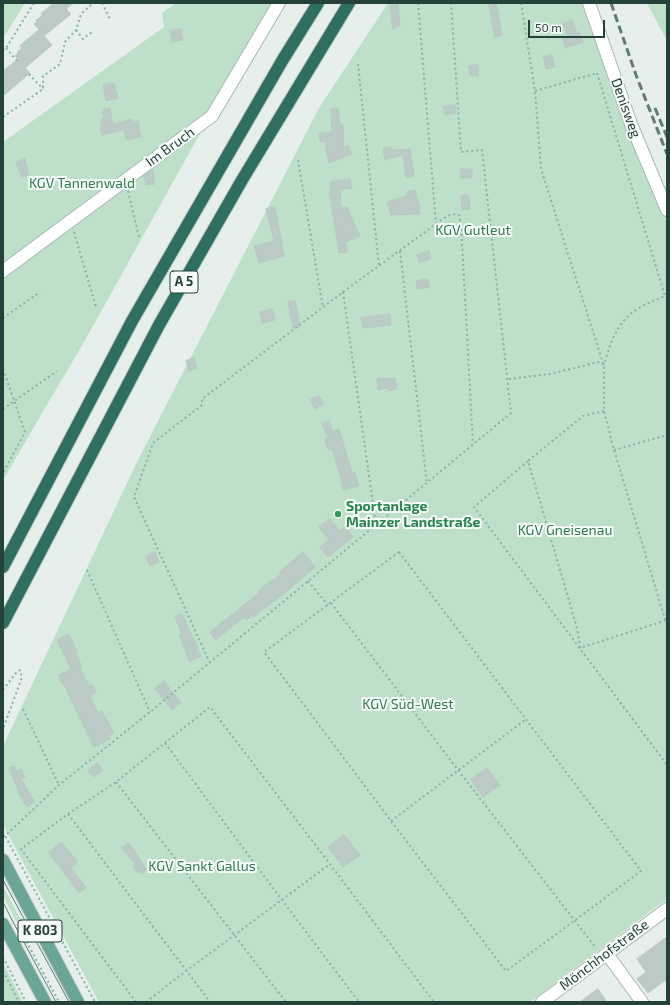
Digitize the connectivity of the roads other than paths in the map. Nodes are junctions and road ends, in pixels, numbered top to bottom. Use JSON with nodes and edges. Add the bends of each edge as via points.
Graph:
{"nodes":[{"id":1,"x":279,"y":3,"type":"edge"},
{"id":2,"x":318,"y":3,"type":"edge"},
{"id":3,"x":349,"y":3,"type":"edge"},
{"id":4,"x":589,"y":3,"type":"edge"},
{"id":5,"x":667,"y":210,"type":"edge"},
{"id":6,"x":3,"y":271,"type":"edge"},
{"id":7,"x":3,"y":567,"type":"edge"},
{"id":8,"x":3,"y":623,"type":"edge"},
{"id":9,"x":3,"y":860,"type":"edge"},
{"id":10,"x":667,"y":909,"type":"edge"},
{"id":11,"x":3,"y":924,"type":"edge"},
{"id":12,"x":605,"y":956,"type":"junction"},
{"id":13,"x":45,"y":1002,"type":"edge"},
{"id":14,"x":78,"y":1002,"type":"edge"},
{"id":15,"x":542,"y":1002,"type":"edge"},
{"id":16,"x":642,"y":1002,"type":"edge"}],
"edges":[{"from":1,"to":6,"type":"street","name":"Im Bruch","via":[[212,116]]},
{"from":2,"to":7,"type":"highway","number":"A 5","via":[[132,321]]},
{"from":3,"to":8,"type":"highway","number":"A 5","via":[[242,180],[163,318]]},
{"from":4,"to":5,"type":"street","name":"Denisweg","via":[[631,124]]},
{"from":9,"to":14,"type":"main road","number":"K 803"},
{"from":10,"to":12,"type":"street","name":"Mönchhofstraße"},
{"from":11,"to":13,"type":"main road","number":"K 803"},
{"from":12,"to":15,"type":"street","name":"Mönchhofstraße"},
{"from":12,"to":16,"type":"street"}]}
